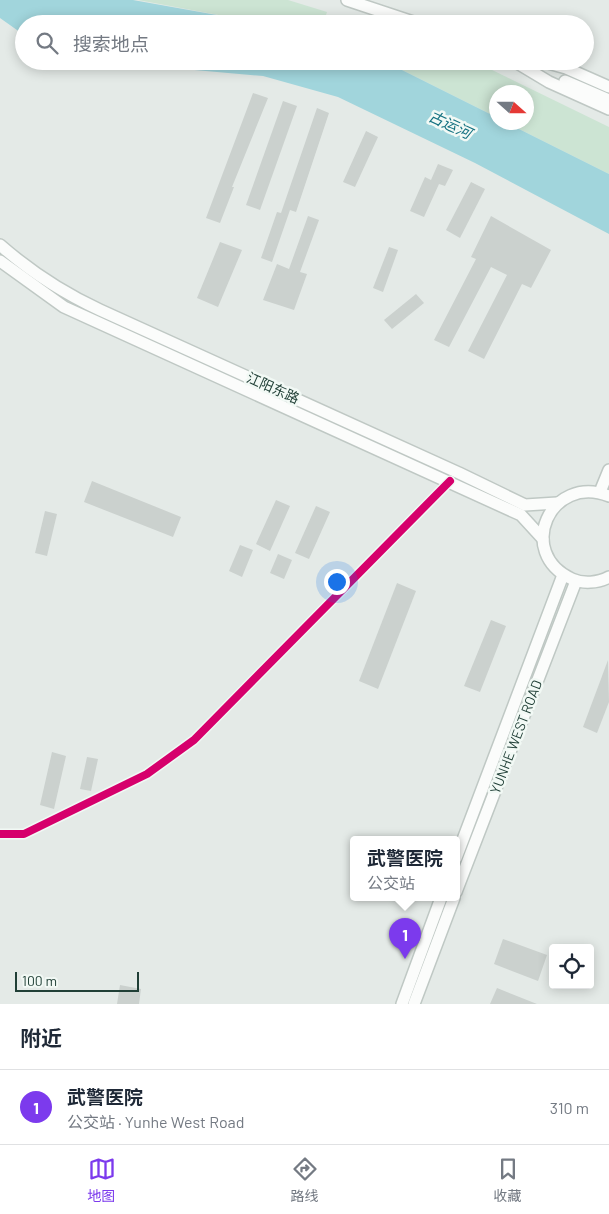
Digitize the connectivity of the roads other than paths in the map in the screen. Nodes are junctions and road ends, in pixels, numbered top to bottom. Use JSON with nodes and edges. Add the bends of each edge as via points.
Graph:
{"nodes":[{"id":1,"x":347,"y":0,"type":"edge"},
{"id":2,"x":392,"y":15,"type":"edge"},
{"id":3,"x":529,"y":70,"type":"edge"},
{"id":4,"x":542,"y":70,"type":"edge"},
{"id":5,"x":571,"y":70,"type":"edge"},
{"id":6,"x":609,"y":87,"type":"edge"},
{"id":7,"x":609,"y":100,"type":"edge"},
{"id":8,"x":609,"y":109,"type":"edge"},
{"id":9,"x":0,"y":245,"type":"edge"},
{"id":10,"x":0,"y":262,"type":"edge"},
{"id":11,"x":609,"y":470,"type":"edge"},
{"id":12,"x":450,"y":482,"type":"junction"},
{"id":13,"x":604,"y":494,"type":"edge"},
{"id":14,"x":557,"y":503,"type":"junction"},
{"id":15,"x":543,"y":539,"type":"junction"},
{"id":16,"x":563,"y":575,"type":"junction"},
{"id":17,"x":609,"y":577,"type":"edge"},
{"id":18,"x":576,"y":581,"type":"junction"},
{"id":19,"x":0,"y":834,"type":"edge"},
{"id":20,"x":460,"y":847,"type":"edge"},
{"id":21,"x":460,"y":882,"type":"edge"},
{"id":22,"x":440,"y":901,"type":"edge"},
{"id":23,"x":453,"y":901,"type":"edge"},
{"id":24,"x":402,"y":1004,"type":"edge"},
{"id":25,"x":414,"y":1004,"type":"edge"}],
"edges":[{"from":1,"to":2,"type":"main road"},
{"from":3,"to":8,"type":"main road"},
{"from":4,"to":7,"type":"main road"},
{"from":5,"to":6,"type":"main road"},
{"from":9,"to":14,"type":"main road","name":"江阳东路","via":[[69,296],[525,505]]},
{"from":10,"to":12,"type":"main road","name":"江阳东路","via":[[64,306]]},
{"from":11,"to":13,"type":"main road"},
{"from":12,"to":15,"type":"main road","name":"江阳东路","via":[[521,514]]},
{"from":12,"to":19,"type":"street","via":[[194,740],[147,774],[24,834]]},
{"from":13,"to":14,"type":"main road","via":[[585,491]]},
{"from":14,"to":15,"type":"main road","via":[[548,515]]},
{"from":15,"to":16,"type":"main road","via":[[552,566]]},
{"from":16,"to":18,"type":"main road"},
{"from":16,"to":20,"type":"main road","name":"YUNHE WEST ROAD"},
{"from":17,"to":18,"type":"main road","via":[[591,582]]},
{"from":18,"to":21,"type":"main road","name":"YUNHE WEST ROAD"},
{"from":22,"to":24,"type":"main road"},
{"from":23,"to":25,"type":"main road"}]}
